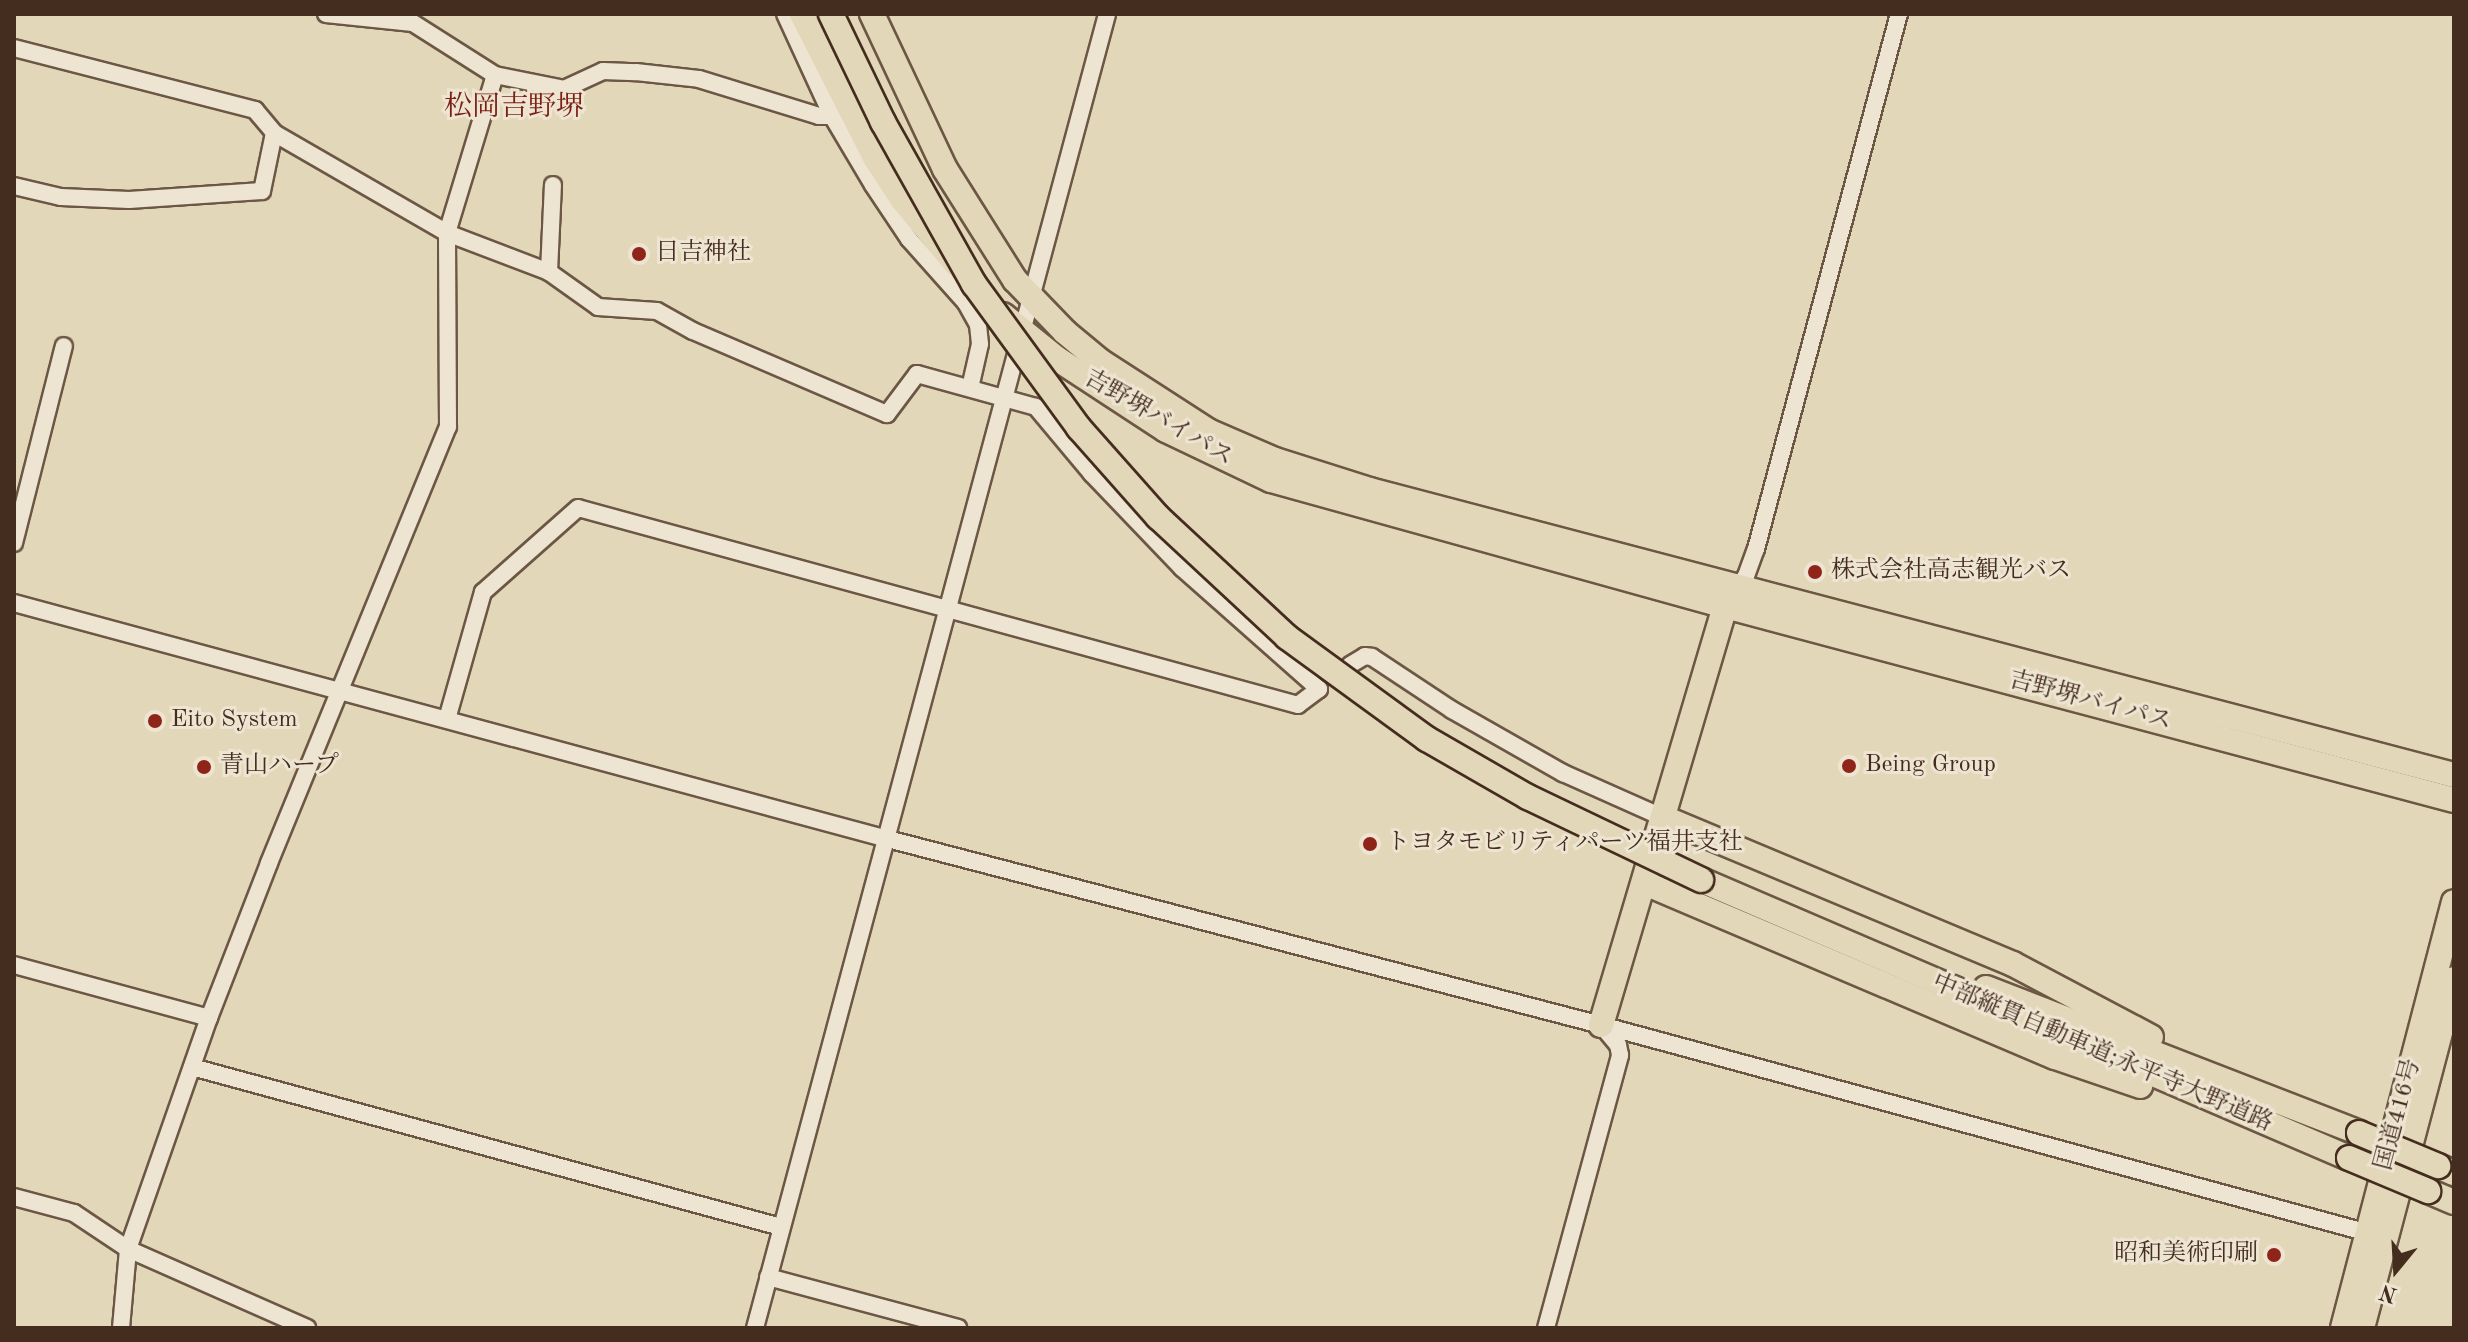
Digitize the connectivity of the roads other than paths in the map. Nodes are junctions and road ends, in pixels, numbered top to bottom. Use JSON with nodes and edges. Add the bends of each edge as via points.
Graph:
{"nodes":[{"id":1,"x":326,"y":14,"type":"edge"},
{"id":2,"x":785,"y":14,"type":"edge"},
{"id":3,"x":802,"y":14,"type":"edge"},
{"id":4,"x":831,"y":14,"type":"edge"},
{"id":5,"x":872,"y":14,"type":"edge"},
{"id":6,"x":1107,"y":14,"type":"edge"},
{"id":7,"x":1899,"y":14,"type":"edge"},
{"id":8,"x":413,"y":18,"type":"edge"},
{"id":9,"x":14,"y":48,"type":"edge"},
{"id":10,"x":495,"y":75,"type":"junction"},
{"id":11,"x":832,"y":116,"type":"junction"},
{"id":12,"x":274,"y":133,"type":"junction"},
{"id":13,"x":553,"y":185,"type":"dead end"},
{"id":14,"x":14,"y":186,"type":"edge"},
{"id":15,"x":447,"y":233,"type":"junction"},
{"id":16,"x":549,"y":272,"type":"junction"},
{"id":17,"x":1033,"y":300,"type":"junction"},
{"id":18,"x":1023,"y":332,"type":"junction"},
{"id":19,"x":64,"y":346,"type":"dead end"},
{"id":20,"x":970,"y":388,"type":"junction"},
{"id":21,"x":1005,"y":398,"type":"junction"},
{"id":22,"x":14,"y":543,"type":"edge"},
{"id":23,"x":1730,"y":598,"type":"junction"},
{"id":24,"x":14,"y":603,"type":"edge"},
{"id":25,"x":948,"y":608,"type":"junction"},
{"id":26,"x":1350,"y":665,"type":"dead end"},
{"id":27,"x":341,"y":691,"type":"junction"},
{"id":28,"x":447,"y":719,"type":"junction"},
{"id":29,"x":2454,"y":775,"type":"edge"},
{"id":30,"x":2454,"y":800,"type":"edge"},
{"id":31,"x":1664,"y":818,"type":"junction"},
{"id":32,"x":884,"y":838,"type":"junction"},
{"id":33,"x":1645,"y":883,"type":"junction"},
{"id":34,"x":1751,"y":901,"type":"junction"},
{"id":35,"x":2454,"y":902,"type":"edge"},
{"id":36,"x":14,"y":965,"type":"edge"},
{"id":37,"x":2454,"y":979,"type":"edge"},
{"id":38,"x":209,"y":1018,"type":"junction"},
{"id":39,"x":1601,"y":1025,"type":"junction"},
{"id":40,"x":192,"y":1067,"type":"junction"},
{"id":41,"x":2240,"y":1086,"type":"junction"},
{"id":42,"x":2272,"y":1127,"type":"junction"},
{"id":43,"x":2446,"y":1169,"type":"edge"},
{"id":44,"x":14,"y":1197,"type":"edge"},
{"id":45,"x":2454,"y":1202,"type":"edge"},
{"id":46,"x":781,"y":1227,"type":"junction"},
{"id":47,"x":2376,"y":1236,"type":"junction"},
{"id":48,"x":128,"y":1249,"type":"junction"},
{"id":49,"x":768,"y":1277,"type":"junction"},
{"id":50,"x":121,"y":1328,"type":"edge"},
{"id":51,"x":307,"y":1328,"type":"edge"},
{"id":52,"x":755,"y":1328,"type":"edge"},
{"id":53,"x":958,"y":1328,"type":"edge"},
{"id":54,"x":1546,"y":1328,"type":"edge"},
{"id":55,"x":2343,"y":1328,"type":"edge"},
{"id":56,"x":2362,"y":1328,"type":"edge"}],
"edges":[{"from":1,"to":8,"type":"street"},
{"from":2,"to":11,"type":"street"},
{"from":3,"to":18,"type":"highway","name":"吉野堺バイパス","via":[[902,199]]},
{"from":4,"to":34,"type":"highway","name":"中部縦貫自動車道;永平寺大野道路","bridge":true,"via":[[883,122],[974,284],[1079,428],[1179,538],[1287,637],[1427,739],[1528,797]]},
{"from":5,"to":17,"type":"highway","name":"吉野堺バイパス","via":[[957,190]]},
{"from":6,"to":17,"type":"street"},
{"from":7,"to":23,"type":"street","via":[[1756,549]]},
{"from":8,"to":10,"type":"street"},
{"from":9,"to":12,"type":"street","via":[[255,110]]},
{"from":10,"to":11,"type":"street","via":[[564,89],[603,71],[699,79]]},
{"from":10,"to":15,"type":"street"},
{"from":11,"to":20,"type":"street","via":[[909,239],[966,303],[978,325],[980,344]]},
{"from":12,"to":14,"type":"street","via":[[262,191],[129,200],[61,197]]},
{"from":12,"to":15,"type":"street"},
{"from":13,"to":16,"type":"street"},
{"from":15,"to":16,"type":"street"},
{"from":15,"to":27,"type":"street","via":[[448,427]]},
{"from":16,"to":20,"type":"street","via":[[598,307],[657,311],[887,414],[917,374]]},
{"from":17,"to":18,"type":"street"},
{"from":17,"to":23,"type":"highway","name":"吉野堺バイパス","via":[[1083,348],[1135,387],[1208,431],[1275,460]]},
{"from":18,"to":21,"type":"street"},
{"from":18,"to":23,"type":"highway","name":"吉野堺バイパス","via":[[1166,430],[1271,480]]},
{"from":19,"to":22,"type":"street"},
{"from":20,"to":21,"type":"street"},
{"from":21,"to":25,"type":"street"},
{"from":21,"to":25,"type":"street","via":[[1036,407],[1182,568],[1324,685],[1298,705]]},
{"from":23,"to":29,"type":"highway","name":"吉野堺バイパス"},
{"from":23,"to":30,"type":"highway","name":"吉野堺バイパス"},
{"from":23,"to":31,"type":"highway"},
{"from":24,"to":27,"type":"street"},
{"from":25,"to":28,"type":"street","via":[[578,508],[483,592]]},
{"from":25,"to":32,"type":"street"},
{"from":26,"to":31,"type":"street","via":[[1372,657],[1563,773]]},
{"from":27,"to":28,"type":"street"},
{"from":27,"to":38,"type":"street"},
{"from":28,"to":32,"type":"street"},
{"from":31,"to":33,"type":"highway"},
{"from":31,"to":41,"type":"highway","via":[[2013,964]]},
{"from":32,"to":39,"type":"street"},
{"from":32,"to":46,"type":"street"},
{"from":33,"to":39,"type":"highway"},
{"from":33,"to":42,"type":"highway","via":[[2055,1057]]},
{"from":34,"to":41,"type":"highway","name":"中部縦貫自動車道;永平寺大野道路"},
{"from":34,"to":42,"type":"highway","name":"中部縦貫自動車道;永平寺大野道路"},
{"from":35,"to":47,"type":"highway","name":"国道416号"},
{"from":36,"to":38,"type":"street"},
{"from":37,"to":47,"type":"highway","name":"国道416号"},
{"from":38,"to":40,"type":"street"},
{"from":39,"to":47,"type":"street"},
{"from":39,"to":54,"type":"street","via":[[1620,1055]]},
{"from":40,"to":46,"type":"street"},
{"from":40,"to":48,"type":"street"},
{"from":41,"to":43,"type":"highway","name":"中部縦貫自動車道;永平寺大野道路","bridge":true},
{"from":42,"to":45,"type":"highway","name":"中部縦貫自動車道;永平寺大野道路","bridge":true},
{"from":44,"to":48,"type":"street","via":[[74,1213]]},
{"from":46,"to":49,"type":"street"},
{"from":47,"to":55,"type":"highway","name":"国道416号"},
{"from":47,"to":56,"type":"highway","name":"国道416号"},
{"from":48,"to":50,"type":"street"},
{"from":48,"to":51,"type":"street"},
{"from":49,"to":52,"type":"street"},
{"from":49,"to":53,"type":"street"}]}
